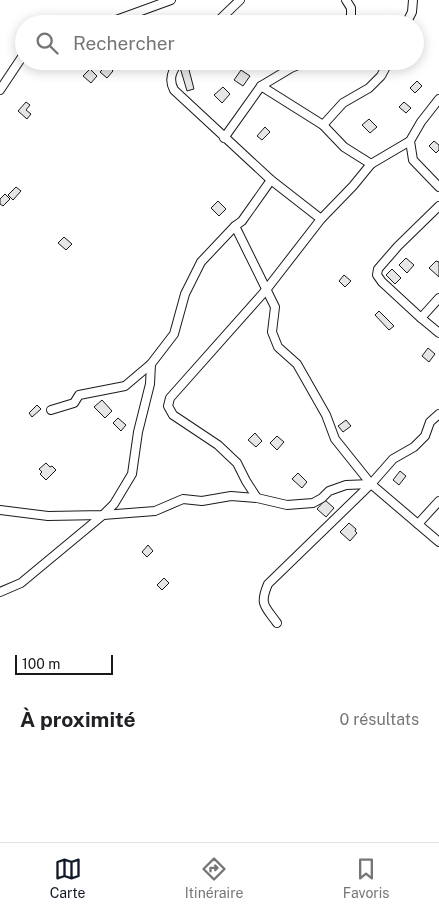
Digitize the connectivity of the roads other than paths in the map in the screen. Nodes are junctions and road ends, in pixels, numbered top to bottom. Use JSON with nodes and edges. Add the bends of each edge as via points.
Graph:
{"nodes":[{"id":1,"x":171,"y":0,"type":"edge"},
{"id":2,"x":240,"y":0,"type":"edge"},
{"id":3,"x":346,"y":0,"type":"edge"},
{"id":4,"x":413,"y":0,"type":"edge"},
{"id":5,"x":130,"y":15,"type":"edge"},
{"id":6,"x":224,"y":15,"type":"edge"},
{"id":7,"x":351,"y":15,"type":"edge"},
{"id":8,"x":410,"y":15,"type":"edge"},
{"id":9,"x":15,"y":68,"type":"edge"},
{"id":10,"x":173,"y":70,"type":"edge"},
{"id":11,"x":288,"y":70,"type":"edge"},
{"id":12,"x":384,"y":70,"type":"edge"},
{"id":13,"x":261,"y":86,"type":"junction"},
{"id":14,"x":0,"y":90,"type":"edge"},
{"id":15,"x":439,"y":99,"type":"edge"},
{"id":16,"x":323,"y":125,"type":"junction"},
{"id":17,"x":224,"y":138,"type":"junction"},
{"id":18,"x":410,"y":141,"type":"junction"},
{"id":19,"x":371,"y":164,"type":"junction"},
{"id":20,"x":271,"y":180,"type":"junction"},
{"id":21,"x":439,"y":187,"type":"edge"},
{"id":22,"x":439,"y":206,"type":"edge"},
{"id":23,"x":321,"y":219,"type":"junction"},
{"id":24,"x":234,"y":226,"type":"junction"},
{"id":25,"x":266,"y":290,"type":"junction"},
{"id":26,"x":439,"y":298,"type":"edge"},
{"id":27,"x":421,"y":318,"type":"junction"},
{"id":28,"x":439,"y":334,"type":"edge"},
{"id":29,"x":151,"y":364,"type":"junction"},
{"id":30,"x":51,"y":410,"type":"dead end"},
{"id":31,"x":439,"y":414,"type":"edge"},
{"id":32,"x":371,"y":484,"type":"junction"},
{"id":33,"x":257,"y":498,"type":"junction"},
{"id":34,"x":439,"y":501,"type":"edge"},
{"id":35,"x":0,"y":510,"type":"edge"},
{"id":36,"x":104,"y":515,"type":"junction"},
{"id":37,"x":418,"y":524,"type":"junction"},
{"id":38,"x":439,"y":542,"type":"edge"},
{"id":39,"x":0,"y":592,"type":"edge"},
{"id":40,"x":278,"y":623,"type":"dead end"}],
"edges":[{"from":1,"to":5,"type":"street"},
{"from":2,"to":6,"type":"street"},
{"from":3,"to":7,"type":"street","via":[[352,8]]},
{"from":4,"to":8,"type":"street"},
{"from":9,"to":14,"type":"street"},
{"from":10,"to":17,"type":"street","via":[[171,85],[174,90]]},
{"from":11,"to":13,"type":"street"},
{"from":12,"to":16,"type":"street","via":[[369,88],[343,103]]},
{"from":13,"to":16,"type":"street"},
{"from":13,"to":17,"type":"street"},
{"from":15,"to":18,"type":"street"},
{"from":16,"to":19,"type":"street","via":[[344,147]]},
{"from":17,"to":20,"type":"street"},
{"from":18,"to":19,"type":"street"},
{"from":18,"to":21,"type":"street","via":[[413,160]]},
{"from":19,"to":23,"type":"street"},
{"from":20,"to":23,"type":"street"},
{"from":20,"to":24,"type":"street","via":[[242,221]]},
{"from":22,"to":27,"type":"street","via":[[378,269],[382,282]]},
{"from":23,"to":25,"type":"street"},
{"from":24,"to":25,"type":"street"},
{"from":24,"to":29,"type":"street","via":[[201,262],[185,294],[174,334]]},
{"from":25,"to":32,"type":"street","via":[[275,307],[272,332],[278,347],[297,364],[326,415],[335,439]]},
{"from":25,"to":33,"type":"street","via":[[170,398],[168,406],[173,415],[237,463]]},
{"from":26,"to":27,"type":"street"},
{"from":27,"to":28,"type":"street"},
{"from":29,"to":30,"type":"street","via":[[125,386],[79,396],[74,403]]},
{"from":29,"to":36,"type":"street","via":[[132,474]]},
{"from":31,"to":32,"type":"street","via":[[430,422],[425,436],[414,447],[392,459]]},
{"from":32,"to":33,"type":"street","via":[[346,484],[329,491],[313,504],[287,505]]},
{"from":32,"to":37,"type":"street"},
{"from":32,"to":40,"type":"street","via":[[268,584],[264,605]]},
{"from":33,"to":36,"type":"street","via":[[183,499],[155,511]]},
{"from":34,"to":37,"type":"street"},
{"from":35,"to":36,"type":"street","via":[[48,516]]},
{"from":36,"to":39,"type":"street","via":[[21,583]]},
{"from":37,"to":38,"type":"street"}]}
